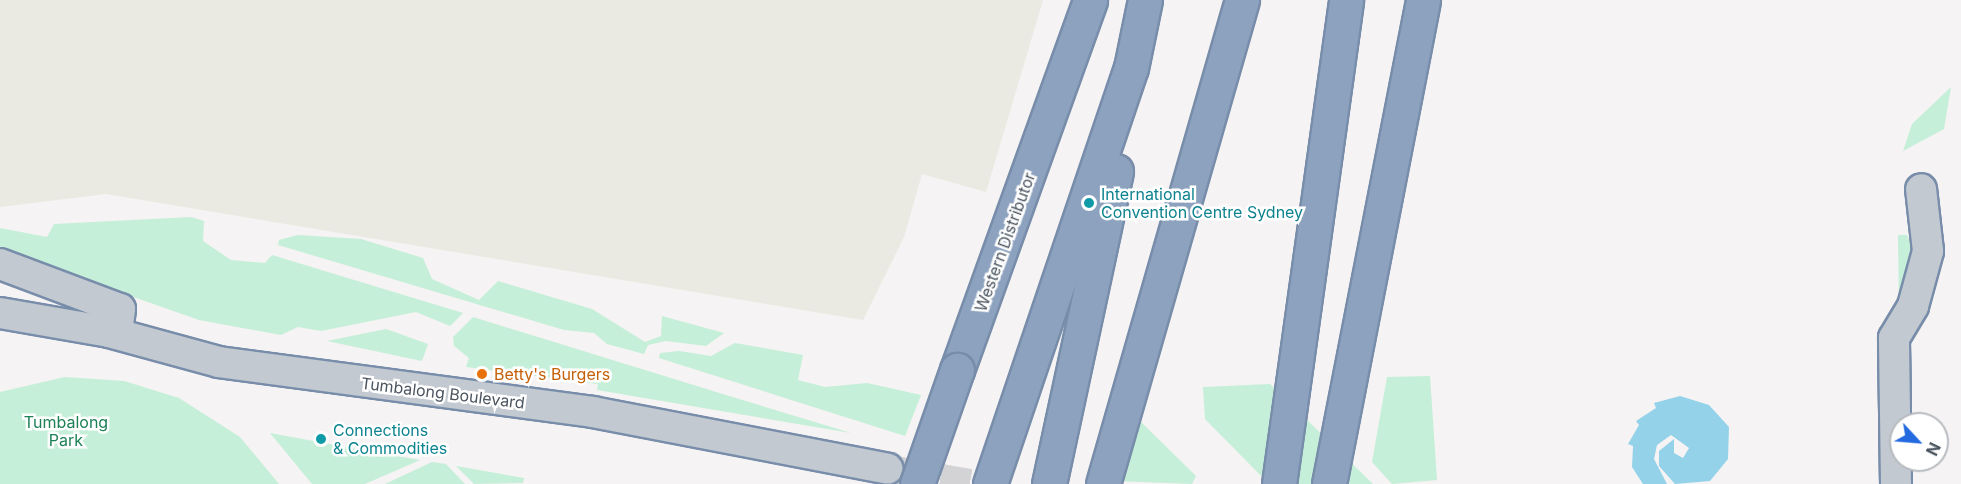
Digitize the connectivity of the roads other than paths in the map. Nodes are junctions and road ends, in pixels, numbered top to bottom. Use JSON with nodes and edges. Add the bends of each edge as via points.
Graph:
{"nodes":[{"id":1,"x":1090,"y":0,"type":"edge"},
{"id":2,"x":1145,"y":0,"type":"edge"},
{"id":3,"x":1157,"y":0,"type":"edge"},
{"id":4,"x":1242,"y":0,"type":"edge"},
{"id":5,"x":1346,"y":0,"type":"edge"},
{"id":6,"x":1423,"y":0,"type":"edge"},
{"id":7,"x":1438,"y":0,"type":"edge"},
{"id":8,"x":1385,"y":181,"type":"junction"},
{"id":9,"x":1921,"y":189,"type":"dead end"},
{"id":10,"x":0,"y":264,"type":"edge"},
{"id":11,"x":0,"y":313,"type":"edge"},
{"id":12,"x":117,"y":334,"type":"junction"},
{"id":13,"x":888,"y":469,"type":"tunnel mouth"},
{"id":14,"x":917,"y":484,"type":"edge"},
{"id":15,"x":990,"y":484,"type":"edge"},
{"id":16,"x":1049,"y":484,"type":"edge"},
{"id":17,"x":1103,"y":484,"type":"edge"},
{"id":18,"x":1279,"y":484,"type":"edge"},
{"id":19,"x":1329,"y":484,"type":"edge"},
{"id":20,"x":1896,"y":484,"type":"edge"}],
"edges":[{"from":1,"to":14,"type":"highway","name":"Western Distributor","bridge":true},
{"from":2,"to":15,"type":"highway","via":[[1131,68]]},
{"from":3,"to":16,"type":"highway","via":[[1076,337]]},
{"from":4,"to":17,"type":"highway"},
{"from":5,"to":18,"type":"highway"},
{"from":6,"to":8,"type":"highway"},
{"from":7,"to":8,"type":"highway"},
{"from":8,"to":19,"type":"highway"},
{"from":9,"to":20,"type":"street","via":[[1928,251],[1913,306],[1894,338]]},
{"from":10,"to":12,"type":"street","via":[[120,309]]},
{"from":11,"to":12,"type":"street","name":"Tumbalong Boulevard"},
{"from":12,"to":13,"type":"street","name":"Tumbalong Boulevard","via":[[249,368],[593,412]]}]}
